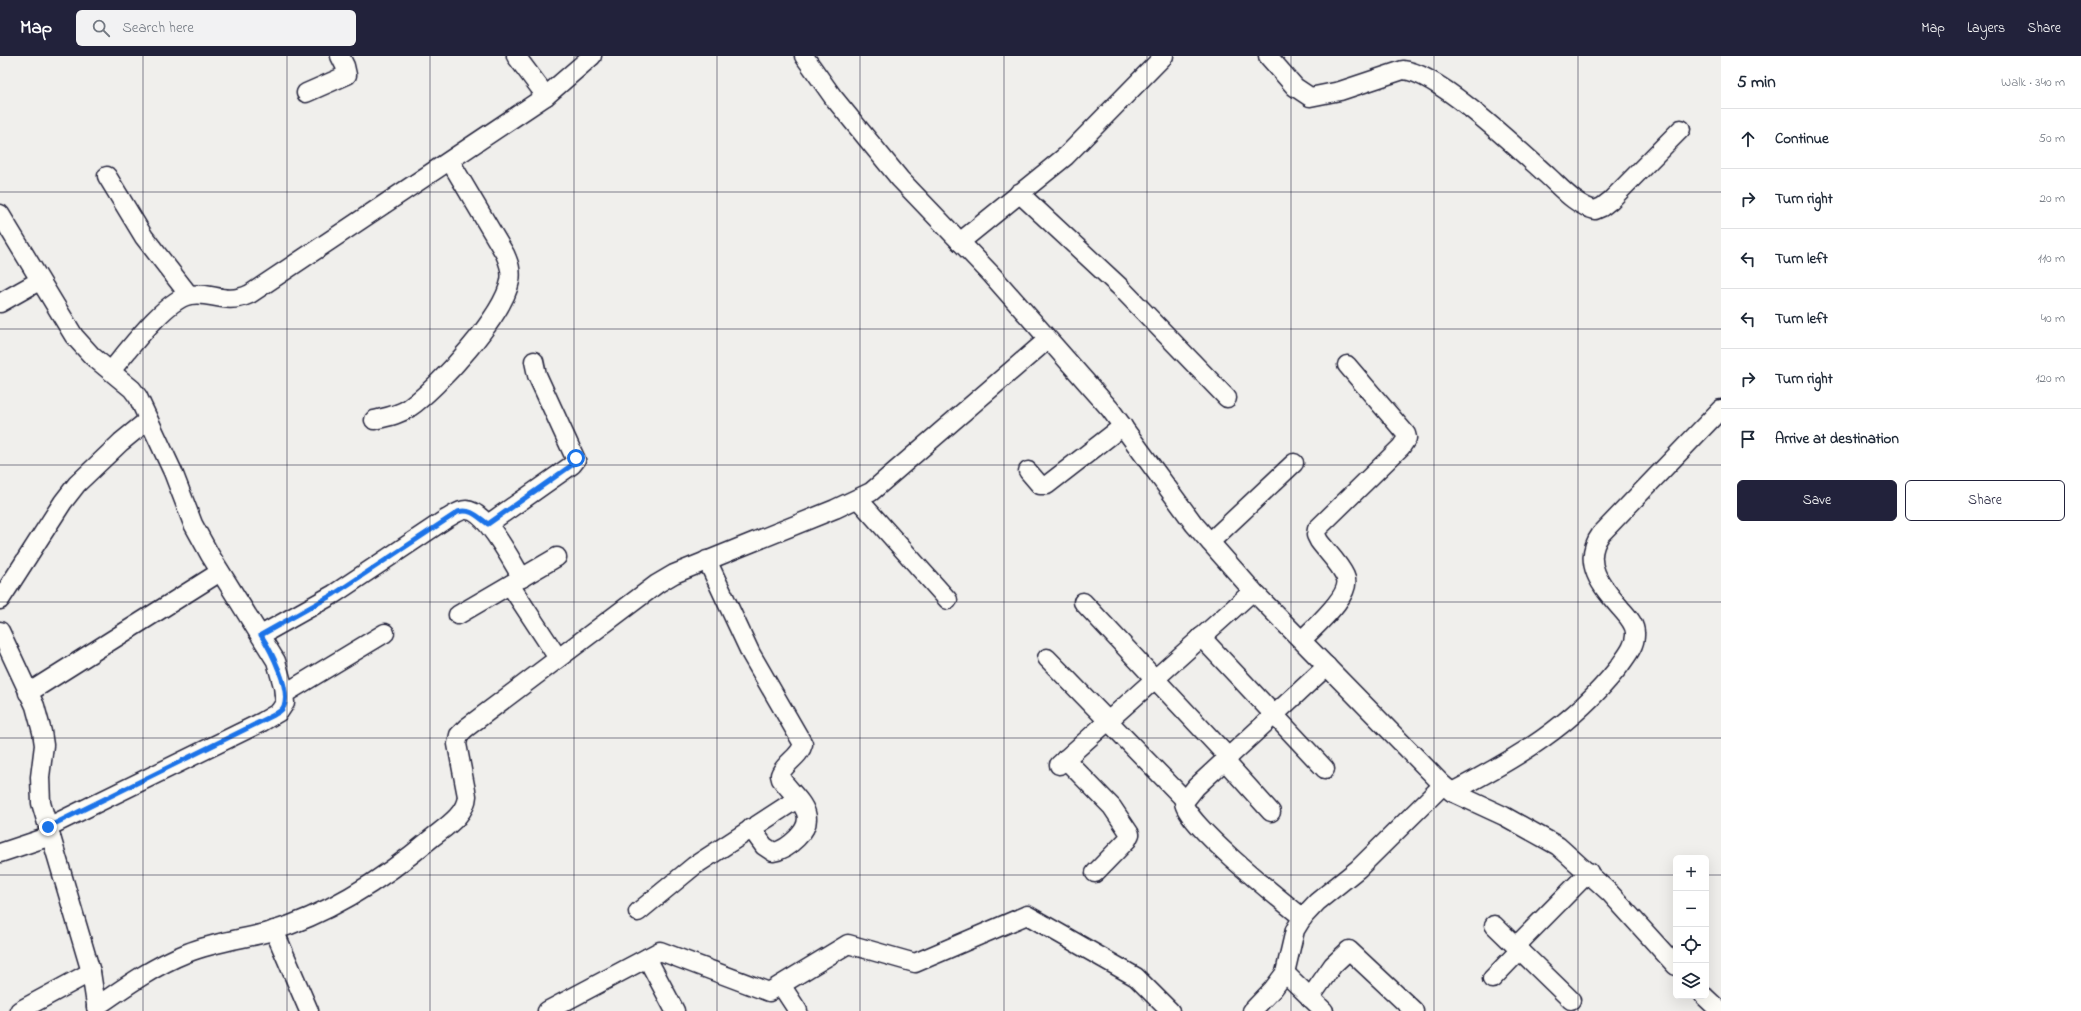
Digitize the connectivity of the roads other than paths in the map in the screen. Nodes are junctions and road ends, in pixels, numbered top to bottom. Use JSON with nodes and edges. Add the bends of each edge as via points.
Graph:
{"nodes":[{"id":1,"x":340,"y":56,"type":"edge"},
{"id":2,"x":516,"y":56,"type":"edge"},
{"id":3,"x":592,"y":56,"type":"edge"},
{"id":4,"x":804,"y":56,"type":"edge"},
{"id":5,"x":1164,"y":56,"type":"edge"},
{"id":6,"x":1268,"y":56,"type":"edge"},
{"id":7,"x":306,"y":94,"type":"dead end"},
{"id":8,"x":546,"y":96,"type":"junction"},
{"id":9,"x":1681,"y":129,"type":"dead end"},
{"id":10,"x":450,"y":161,"type":"junction"},
{"id":11,"x":108,"y":176,"type":"dead end"},
{"id":12,"x":1019,"y":193,"type":"junction"},
{"id":13,"x":0,"y":214,"type":"edge"},
{"id":14,"x":960,"y":242,"type":"junction"},
{"id":15,"x":39,"y":281,"type":"junction"},
{"id":16,"x":189,"y":295,"type":"junction"},
{"id":17,"x":0,"y":303,"type":"edge"},
{"id":18,"x":1047,"y":340,"type":"junction"},
{"id":19,"x":534,"y":361,"type":"dead end"},
{"id":20,"x":1347,"y":365,"type":"dead end"},
{"id":21,"x":111,"y":371,"type":"junction"},
{"id":22,"x":1228,"y":398,"type":"dead end"},
{"id":23,"x":1721,"y":409,"type":"edge"},
{"id":24,"x":148,"y":420,"type":"junction"},
{"id":25,"x":374,"y":420,"type":"dead end"},
{"id":26,"x":1123,"y":426,"type":"junction"},
{"id":27,"x":1294,"y":463,"type":"dead end"},
{"id":28,"x":1028,"y":471,"type":"dead end"},
{"id":29,"x":858,"y":499,"type":"junction"},
{"id":30,"x":488,"y":524,"type":"junction"},
{"id":31,"x":1210,"y":542,"type":"junction"},
{"id":32,"x":558,"y":557,"type":"dead end"},
{"id":33,"x":707,"y":560,"type":"junction"},
{"id":34,"x":220,"y":572,"type":"junction"},
{"id":35,"x":516,"y":581,"type":"junction"},
{"id":36,"x":1253,"y":591,"type":"junction"},
{"id":37,"x":0,"y":600,"type":"edge"},
{"id":38,"x":948,"y":600,"type":"dead end"},
{"id":39,"x":1083,"y":602,"type":"dead end"},
{"id":40,"x":458,"y":614,"type":"dead end"},
{"id":41,"x":0,"y":631,"type":"edge"},
{"id":42,"x":385,"y":632,"type":"dead end"},
{"id":43,"x":261,"y":635,"type":"junction"},
{"id":44,"x":1201,"y":637,"type":"junction"},
{"id":45,"x":1302,"y":640,"type":"junction"},
{"id":46,"x":6,"y":658,"type":"edge"},
{"id":47,"x":558,"y":658,"type":"junction"},
{"id":48,"x":1047,"y":658,"type":"dead end"},
{"id":49,"x":1327,"y":666,"type":"junction"},
{"id":50,"x":1155,"y":678,"type":"junction"},
{"id":51,"x":28,"y":693,"type":"junction"},
{"id":52,"x":284,"y":694,"type":"junction"},
{"id":53,"x":1275,"y":715,"type":"junction"},
{"id":54,"x":1108,"y":721,"type":"junction"},
{"id":55,"x":1227,"y":760,"type":"junction"},
{"id":56,"x":1324,"y":768,"type":"dead end"},
{"id":57,"x":1447,"y":788,"type":"junction"},
{"id":58,"x":797,"y":799,"type":"junction"},
{"id":59,"x":1185,"y":800,"type":"junction"},
{"id":60,"x":1271,"y":812,"type":"dead end"},
{"id":61,"x":751,"y":828,"type":"junction"},
{"id":62,"x":50,"y":831,"type":"junction"},
{"id":63,"x":0,"y":853,"type":"edge"},
{"id":64,"x":1589,"y":872,"type":"junction"},
{"id":65,"x":1095,"y":873,"type":"dead end"},
{"id":66,"x":638,"y":912,"type":"dead end"},
{"id":67,"x":1302,"y":918,"type":"junction"},
{"id":68,"x":1494,"y":925,"type":"dead end"},
{"id":69,"x":274,"y":930,"type":"junction"},
{"id":70,"x":1518,"y":948,"type":"junction"},
{"id":71,"x":647,"y":958,"type":"junction"},
{"id":72,"x":1673,"y":963,"type":"edge"},
{"id":73,"x":91,"y":972,"type":"junction"},
{"id":74,"x":1285,"y":973,"type":"junction"},
{"id":75,"x":1492,"y":979,"type":"dead end"},
{"id":76,"x":781,"y":985,"type":"junction"},
{"id":77,"x":1310,"y":998,"type":"junction"},
{"id":78,"x":1707,"y":999,"type":"edge"},
{"id":79,"x":1571,"y":1000,"type":"dead end"},
{"id":80,"x":97,"y":1009,"type":"edge"},
{"id":81,"x":19,"y":1011,"type":"edge"},
{"id":82,"x":309,"y":1011,"type":"edge"},
{"id":83,"x":547,"y":1011,"type":"edge"},
{"id":84,"x":675,"y":1011,"type":"edge"},
{"id":85,"x":798,"y":1011,"type":"edge"},
{"id":86,"x":1170,"y":1011,"type":"edge"},
{"id":87,"x":1252,"y":1011,"type":"edge"},
{"id":88,"x":1324,"y":1011,"type":"edge"},
{"id":89,"x":1414,"y":1011,"type":"edge"},
{"id":90,"x":1720,"y":1011,"type":"edge"}],
"edges":[{"from":1,"to":7,"type":"street","via":[[346,75]]},
{"from":2,"to":8,"type":"street"},
{"from":3,"to":8,"type":"street"},
{"from":4,"to":14,"type":"street","via":[[833,97],[900,179]]},
{"from":5,"to":12,"type":"street","via":[[1066,156]]},
{"from":6,"to":9,"type":"street","via":[[1295,87],[1310,97],[1340,91],[1403,70],[1414,71],[1428,78],[1499,132],[1576,201],[1595,210],[1611,200]]},
{"from":8,"to":10,"type":"street"},
{"from":10,"to":16,"type":"street","via":[[250,294],[227,300]]},
{"from":10,"to":25,"type":"street","via":[[505,254],[510,268],[510,282],[494,317],[436,384],[408,408]]},
{"from":11,"to":16,"type":"street","via":[[144,237]]},
{"from":12,"to":14,"type":"street"},
{"from":12,"to":22,"type":"street","via":[[1120,287]]},
{"from":13,"to":15,"type":"street"},
{"from":14,"to":18,"type":"street"},
{"from":15,"to":17,"type":"street"},
{"from":15,"to":21,"type":"street","via":[[82,346]]},
{"from":16,"to":21,"type":"street","via":[[160,315]]},
{"from":18,"to":26,"type":"street"},
{"from":18,"to":29,"type":"street","via":[[881,486]]},
{"from":19,"to":30,"type":"street","via":[[537,375],[576,460]]},
{"from":20,"to":45,"type":"street","via":[[1407,438],[1401,447],[1317,529],[1318,541],[1346,577],[1347,586],[1340,599]]},
{"from":21,"to":24,"type":"street","via":[[138,397]]},
{"from":23,"to":57,"type":"street","via":[[1601,534],[1593,548],[1593,565],[1597,576],[1634,627],[1636,634],[1630,651],[1589,701],[1555,730],[1516,757]]},
{"from":24,"to":34,"type":"street","via":[[173,472],[193,524]]},
{"from":24,"to":37,"type":"street","via":[[77,484]]},
{"from":26,"to":28,"type":"street","via":[[1048,484],[1040,485]]},
{"from":26,"to":31,"type":"street","via":[[1174,498]]},
{"from":27,"to":31,"type":"street"},
{"from":29,"to":33,"type":"street"},
{"from":29,"to":38,"type":"street"},
{"from":30,"to":35,"type":"street"},
{"from":30,"to":43,"type":"street","via":[[470,511],[458,512],[334,594]]},
{"from":31,"to":36,"type":"street"},
{"from":32,"to":35,"type":"street"},
{"from":33,"to":47,"type":"street","via":[[657,584]]},
{"from":33,"to":58,"type":"street","via":[[751,654],[802,741],[802,749],[780,775],[781,780]]},
{"from":34,"to":43,"type":"street"},
{"from":34,"to":51,"type":"street"},
{"from":35,"to":40,"type":"street"},
{"from":35,"to":47,"type":"street"},
{"from":36,"to":44,"type":"street"},
{"from":36,"to":45,"type":"street"},
{"from":39,"to":50,"type":"street"},
{"from":41,"to":46,"type":"street"},
{"from":42,"to":52,"type":"street"},
{"from":43,"to":52,"type":"street","via":[[276,661]]},
{"from":44,"to":50,"type":"street"},
{"from":44,"to":53,"type":"street"},
{"from":45,"to":49,"type":"street"},
{"from":46,"to":51,"type":"street"},
{"from":47,"to":69,"type":"street","via":[[460,734],[458,756],[467,796],[466,804],[453,820],[392,869],[358,891]]},
{"from":48,"to":54,"type":"street"},
{"from":49,"to":53,"type":"street"},
{"from":49,"to":57,"type":"street"},
{"from":50,"to":54,"type":"street"},
{"from":50,"to":55,"type":"street"},
{"from":51,"to":62,"type":"street","via":[[42,732],[44,745],[41,803]]},
{"from":52,"to":62,"type":"street","via":[[283,709],[262,722]]},
{"from":53,"to":55,"type":"street"},
{"from":53,"to":56,"type":"street"},
{"from":54,"to":59,"type":"street"},
{"from":54,"to":65,"type":"street","via":[[1062,762],[1112,807],[1130,834]]},
{"from":55,"to":59,"type":"street","via":[[1190,792]]},
{"from":55,"to":60,"type":"street"},
{"from":57,"to":64,"type":"street","via":[[1542,836]]},
{"from":57,"to":67,"type":"street"},
{"from":58,"to":61,"type":"street"},
{"from":58,"to":61,"type":"street","via":[[805,809],[808,823],[798,837],[785,848],[776,852],[768,850]]},
{"from":59,"to":67,"type":"street","via":[[1187,813],[1212,839]]},
{"from":61,"to":66,"type":"street","via":[[694,866]]},
{"from":62,"to":63,"type":"street"},
{"from":62,"to":73,"type":"street"},
{"from":64,"to":70,"type":"street","via":[[1520,942]]},
{"from":64,"to":72,"type":"street"},
{"from":67,"to":74,"type":"street","via":[[1295,930]]},
{"from":68,"to":70,"type":"street"},
{"from":69,"to":80,"type":"street","via":[[218,943],[152,968]]},
{"from":69,"to":82,"type":"street"},
{"from":70,"to":75,"type":"street","via":[[1517,953]]},
{"from":70,"to":79,"type":"street"},
{"from":71,"to":76,"type":"street","via":[[660,951],[769,992]]},
{"from":71,"to":83,"type":"street"},
{"from":71,"to":84,"type":"street"},
{"from":73,"to":80,"type":"street"},
{"from":73,"to":81,"type":"street"},
{"from":74,"to":77,"type":"street"},
{"from":74,"to":87,"type":"street"},
{"from":76,"to":85,"type":"street"},
{"from":76,"to":86,"type":"street","via":[[848,944],[915,963],[1027,915],[1136,977]]},
{"from":77,"to":88,"type":"street"},
{"from":77,"to":89,"type":"street","via":[[1333,965],[1349,950]]},
{"from":78,"to":90,"type":"street"}]}
